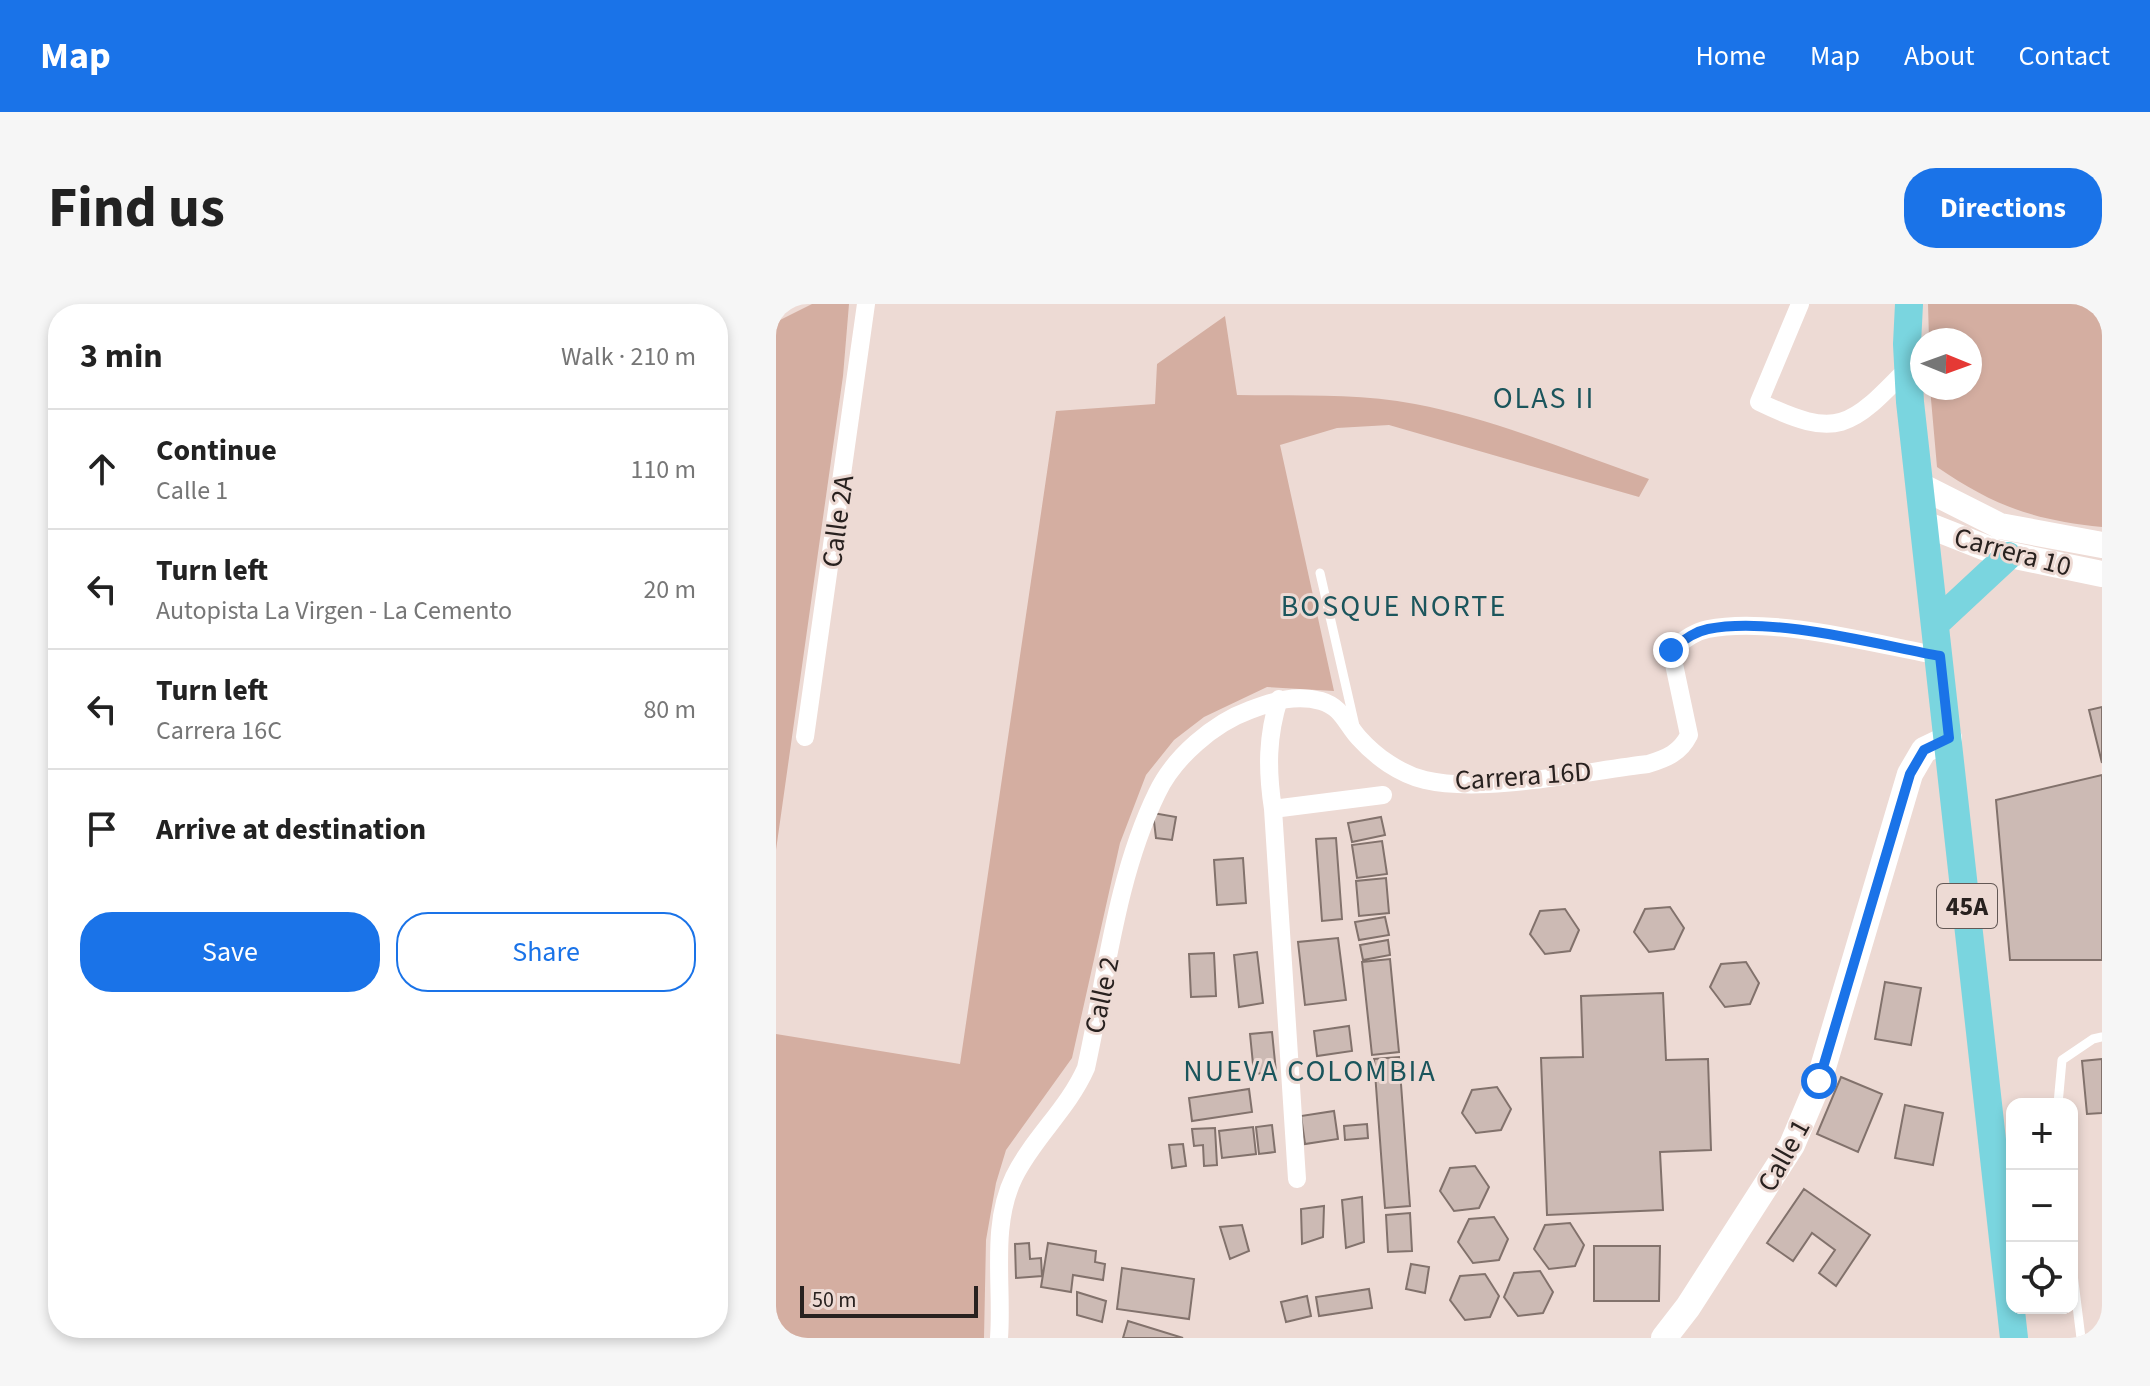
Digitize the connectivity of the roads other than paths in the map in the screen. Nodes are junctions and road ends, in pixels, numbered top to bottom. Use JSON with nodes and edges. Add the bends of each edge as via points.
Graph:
{"nodes":[{"id":1,"x":866,"y":304,"type":"edge"},
{"id":2,"x":1800,"y":304,"type":"edge"},
{"id":3,"x":1909,"y":304,"type":"edge"},
{"id":4,"x":1908,"y":368,"type":"junction"},
{"id":5,"x":1921,"y":486,"type":"junction"},
{"id":6,"x":1925,"y":524,"type":"junction"},
{"id":7,"x":2012,"y":543,"type":"junction"},
{"id":8,"x":2102,"y":545,"type":"edge"},
{"id":9,"x":1320,"y":573,"type":"dead end"},
{"id":10,"x":2102,"y":574,"type":"edge"},
{"id":11,"x":1936,"y":623,"type":"junction"},
{"id":12,"x":1940,"y":656,"type":"junction"},
{"id":13,"x":1279,"y":699,"type":"junction"},
{"id":14,"x":805,"y":737,"type":"dead end"},
{"id":15,"x":1358,"y":737,"type":"junction"},
{"id":16,"x":1949,"y":738,"type":"junction"},
{"id":17,"x":1383,"y":795,"type":"dead end"},
{"id":18,"x":1273,"y":809,"type":"junction"},
{"id":19,"x":2102,"y":1037,"type":"edge"},
{"id":20,"x":2059,"y":1098,"type":"edge"},
{"id":21,"x":1297,"y":1179,"type":"dead end"},
{"id":22,"x":2078,"y":1314,"type":"edge"},
{"id":23,"x":999,"y":1338,"type":"edge"},
{"id":24,"x":1664,"y":1338,"type":"edge"},
{"id":25,"x":2014,"y":1338,"type":"edge"},
{"id":26,"x":2081,"y":1338,"type":"edge"}],
"edges":[{"from":1,"to":14,"type":"street","name":"Calle 2A"},
{"from":2,"to":4,"type":"street","via":[[1759,402],[1813,425],[1835,425],[1855,418]]},
{"from":3,"to":4,"type":"main road","number":"45A"},
{"from":4,"to":5,"type":"main road","number":"45A"},
{"from":5,"to":6,"type":"main road","number":"45A"},
{"from":5,"to":7,"type":"street","name":"Carrera 10"},
{"from":6,"to":7,"type":"street","name":"Carrera 10"},
{"from":6,"to":11,"type":"main road","number":"45A"},
{"from":7,"to":8,"type":"street","name":"Carrera 10"},
{"from":7,"to":10,"type":"street","name":"Carrera 10"},
{"from":7,"to":11,"type":"main road"},
{"from":9,"to":15,"type":"lane"},
{"from":11,"to":12,"type":"main road","number":"45A"},
{"from":12,"to":15,"type":"street","name":"Carrera 16D","via":[[1753,626],[1689,636],[1671,650],[1689,735],[1670,757],[1648,764],[1479,783],[1425,780],[1397,769]]},
{"from":12,"to":16,"type":"main road","number":"45A"},
{"from":13,"to":15,"type":"street","name":"Carrera 16D","via":[[1334,706]]},
{"from":13,"to":18,"type":"street","via":[[1267,771]]},
{"from":13,"to":23,"type":"street","name":"Calle 2","via":[[1213,729],[1158,790],[1136,844],[1086,1068],[1077,1089],[1025,1158],[1005,1201]]},
{"from":16,"to":24,"type":"street","name":"Calle 1","via":[[1924,750],[1910,774],[1801,1128]]},
{"from":16,"to":25,"type":"main road","number":"45A"},
{"from":17,"to":18,"type":"street"},
{"from":18,"to":21,"type":"street"},
{"from":19,"to":20,"type":"lane","via":[[2062,1060]]},
{"from":22,"to":26,"type":"lane"}]}
